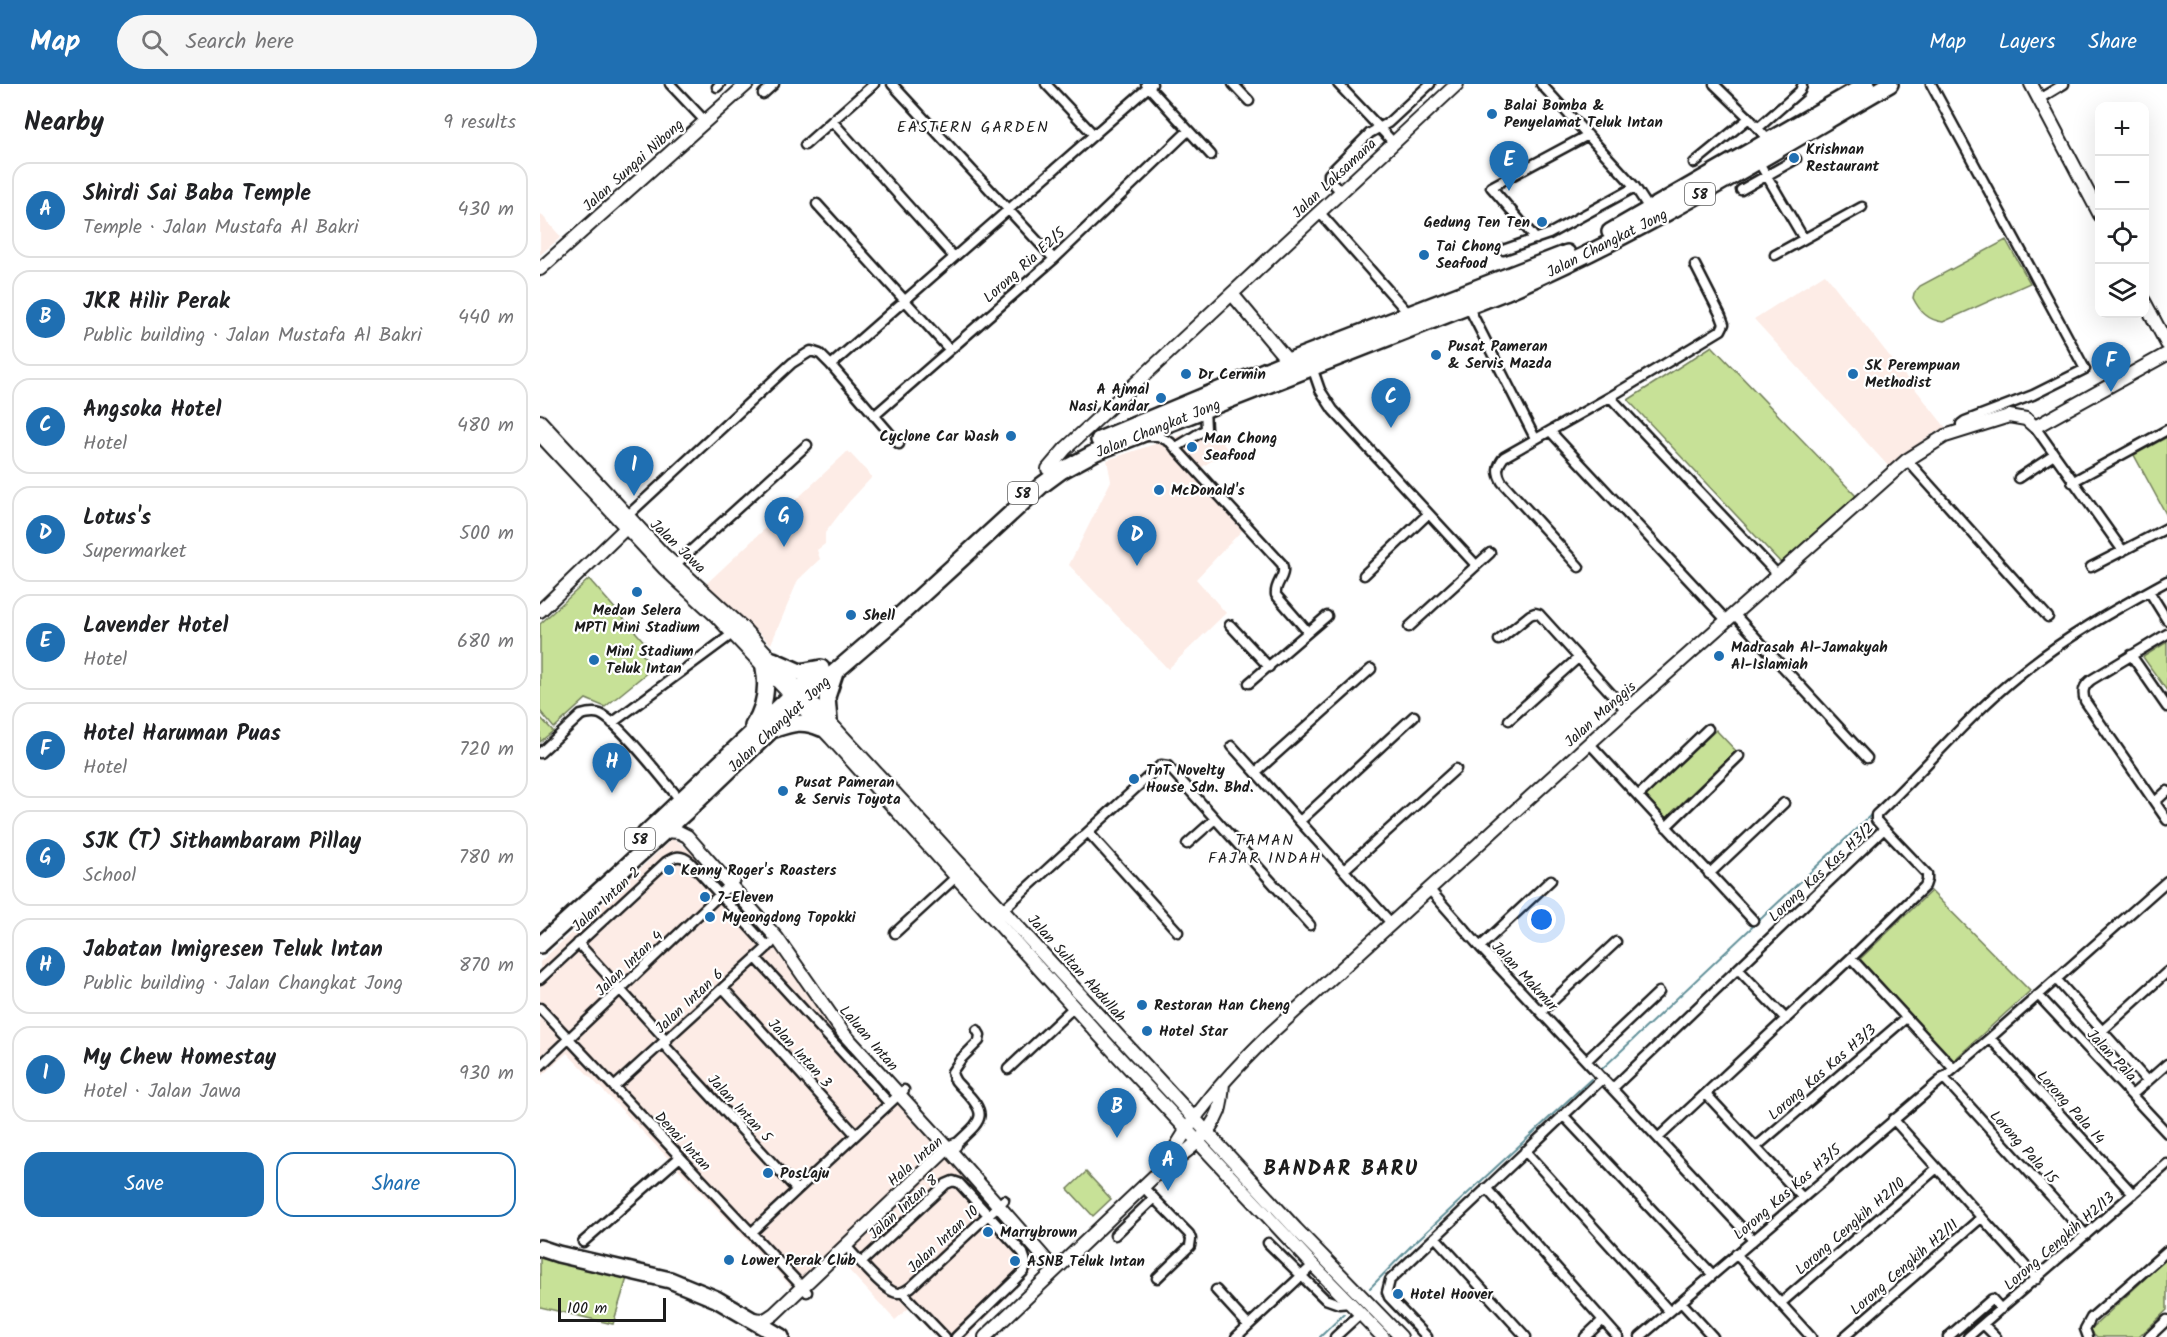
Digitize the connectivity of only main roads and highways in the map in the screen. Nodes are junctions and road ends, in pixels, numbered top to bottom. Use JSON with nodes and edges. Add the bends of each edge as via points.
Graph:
{"nodes":[{"id":1,"x":1867,"y":84,"type":"edge"},
{"id":2,"x":1890,"y":84,"type":"edge"},
{"id":3,"x":1652,"y":214,"type":"junction"},
{"id":4,"x":1469,"y":299,"type":"junction"},
{"id":5,"x":1226,"y":387,"type":"junction"},
{"id":6,"x":1260,"y":387,"type":"junction"},
{"id":7,"x":831,"y":669,"type":"junction"},
{"id":8,"x":798,"y":697,"type":"junction"},
{"id":9,"x":770,"y":732,"type":"junction"},
{"id":10,"x":739,"y":745,"type":"junction"},
{"id":11,"x":685,"y":805,"type":"junction"},
{"id":12,"x":540,"y":933,"type":"edge"},
{"id":13,"x":540,"y":945,"type":"edge"},
{"id":14,"x":540,"y":1248,"type":"edge"},
{"id":15,"x":700,"y":1293,"type":"junction"},
{"id":16,"x":775,"y":1337,"type":"edge"}],
"edges":[{"from":1,"to":3,"type":"highway","name":"Jalan Changkat Jong","number":"58"},
{"from":2,"to":3,"type":"highway","name":"Jalan Changkat Jong","number":"58","via":[[1758,160]]},
{"from":3,"to":4,"type":"highway","name":"Jalan Changkat Jong","number":"58"},
{"from":3,"to":4,"type":"highway","name":"Jalan Changkat Jong","number":"58","via":[[1592,252],[1504,292],[1498,287]]},
{"from":4,"to":5,"type":"highway","name":"Jalan Changkat Jong","number":"58","via":[[1409,314]]},
{"from":4,"to":6,"type":"highway","name":"Jalan Changkat Jong","number":"58"},
{"from":5,"to":6,"type":"highway","via":[[1234,392]]},
{"from":5,"to":7,"type":"highway","name":"Jalan Changkat Jong","number":"58","via":[[1064,457]]},
{"from":6,"to":7,"type":"highway","name":"Jalan Changkat Jong","number":"58","via":[[1081,459],[1052,477],[886,628]]},
{"from":7,"to":8,"type":"highway","name":"Jalan Changkat Jong","number":"58"},
{"from":7,"to":9,"type":"highway","via":[[825,725],[796,722]]},
{"from":7,"to":10,"type":"highway","via":[[800,672],[769,664],[761,710]]},
{"from":8,"to":9,"type":"highway","name":"Jalan Changkat Jong","number":"58"},
{"from":8,"to":10,"type":"highway","name":"Jalan Changkat Jong","number":"58"},
{"from":9,"to":11,"type":"highway","name":"Jalan Changkat Jong","number":"58"},
{"from":10,"to":11,"type":"highway","name":"Jalan Changkat Jong","number":"58"},
{"from":11,"to":12,"type":"highway","name":"Jalan Changkat Jong","number":"58"},
{"from":11,"to":13,"type":"highway","name":"Jalan Changkat Jong","number":"58","via":[[664,831]]},
{"from":14,"to":15,"type":"highway","via":[[659,1276]]},
{"from":15,"to":16,"type":"highway"},
{"from":15,"to":16,"type":"highway","via":[[749,1318]]}]}
